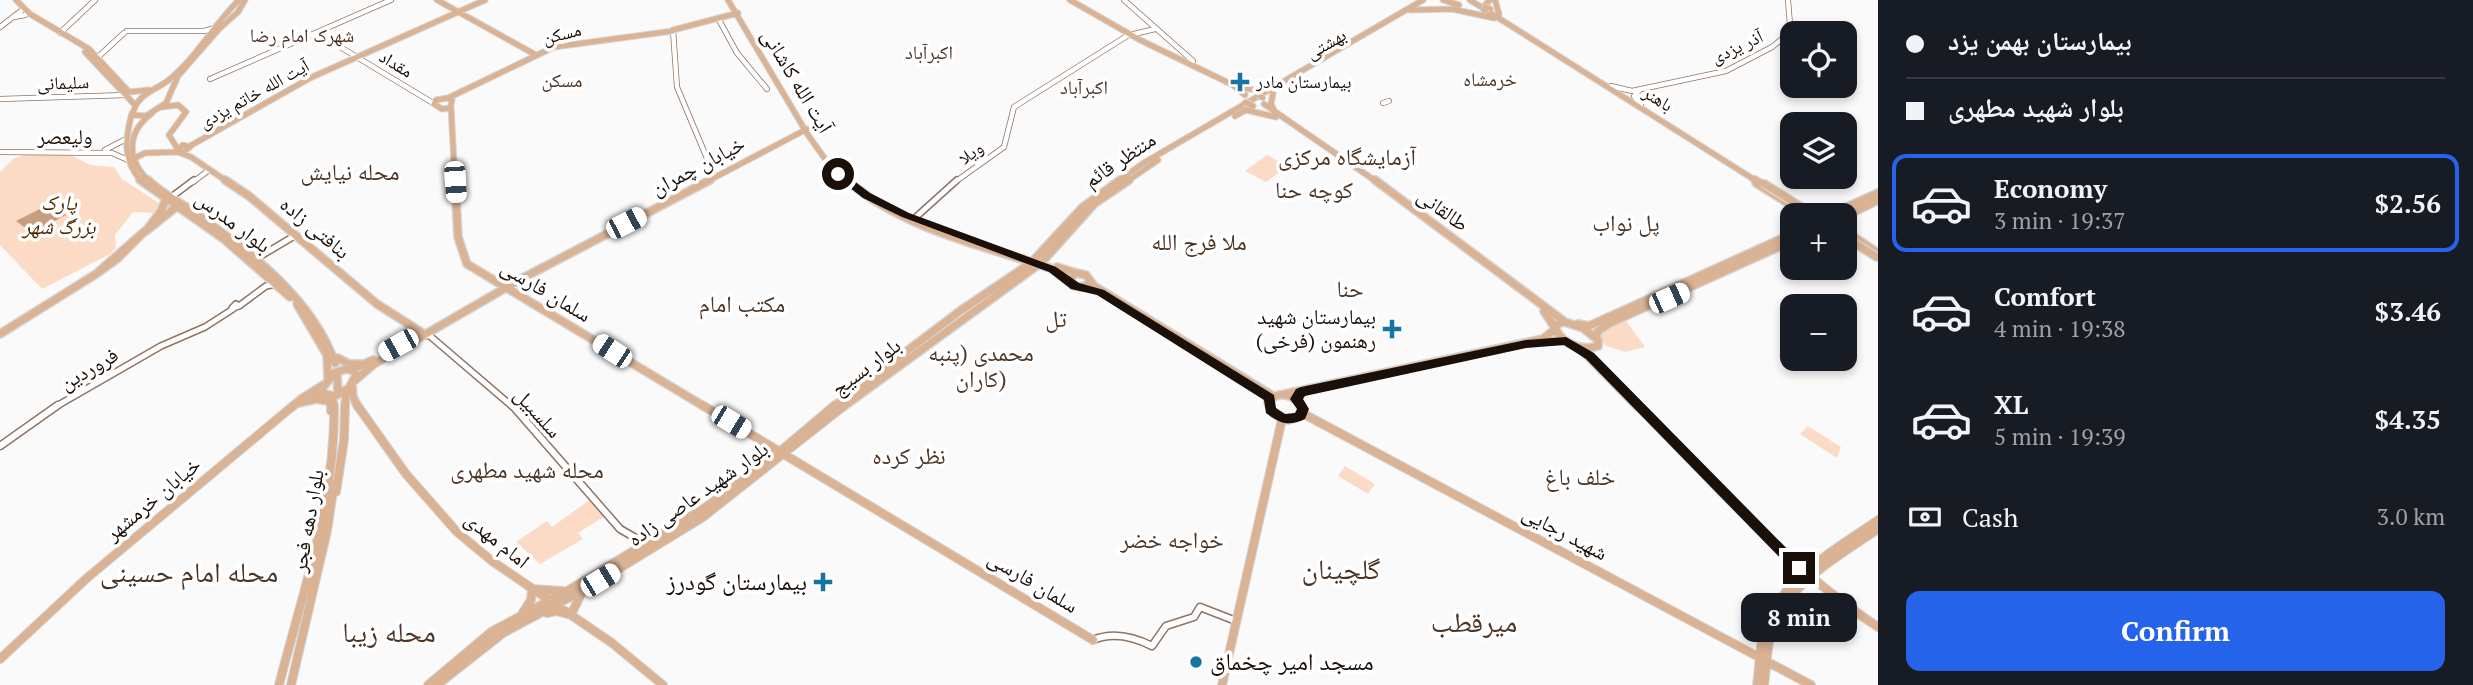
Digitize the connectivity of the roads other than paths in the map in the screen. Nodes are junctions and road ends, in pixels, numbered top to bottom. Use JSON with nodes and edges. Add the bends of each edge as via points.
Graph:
{"nodes":[{"id":1,"x":13,"y":0,"type":"edge"},
{"id":2,"x":95,"y":0,"type":"edge"},
{"id":3,"x":391,"y":0,"type":"edge"},
{"id":4,"x":435,"y":0,"type":"edge"},
{"id":5,"x":480,"y":0,"type":"edge"},
{"id":6,"x":485,"y":0,"type":"edge"},
{"id":7,"x":729,"y":0,"type":"edge"},
{"id":8,"x":1072,"y":0,"type":"edge"},
{"id":9,"x":1124,"y":0,"type":"edge"},
{"id":10,"x":1423,"y":0,"type":"edge"},
{"id":11,"x":1430,"y":0,"type":"edge"},
{"id":12,"x":1443,"y":0,"type":"edge"},
{"id":13,"x":1471,"y":0,"type":"edge"},
{"id":14,"x":1788,"y":0,"type":"edge"},
{"id":15,"x":242,"y":2,"type":"edge"},
{"id":16,"x":1416,"y":2,"type":"edge"},
{"id":17,"x":1487,"y":5,"type":"edge"},
{"id":18,"x":456,"y":10,"type":"junction"},
{"id":19,"x":1410,"y":10,"type":"junction"},
{"id":20,"x":239,"y":12,"type":"junction"},
{"id":21,"x":737,"y":13,"type":"junction"},
{"id":22,"x":20,"y":14,"type":"junction"},
{"id":23,"x":222,"y":15,"type":"junction"},
{"id":24,"x":1498,"y":17,"type":"junction"},
{"id":25,"x":718,"y":18,"type":"junction"},
{"id":26,"x":38,"y":21,"type":"junction"},
{"id":27,"x":67,"y":24,"type":"junction"},
{"id":28,"x":0,"y":27,"type":"edge"},
{"id":29,"x":54,"y":28,"type":"junction"},
{"id":30,"x":1155,"y":29,"type":"junction"},
{"id":31,"x":213,"y":31,"type":"junction"},
{"id":32,"x":673,"y":31,"type":"junction"},
{"id":33,"x":124,"y":32,"type":"joint"},
{"id":34,"x":60,"y":33,"type":"junction"},
{"id":35,"x":317,"y":33,"type":"junction"},
{"id":36,"x":1132,"y":34,"type":"junction"},
{"id":37,"x":1537,"y":41,"type":"junction"},
{"id":38,"x":536,"y":55,"type":"junction"},
{"id":39,"x":97,"y":56,"type":"junction"},
{"id":40,"x":356,"y":56,"type":"junction"},
{"id":41,"x":1193,"y":61,"type":"dead end"},
{"id":42,"x":1309,"y":68,"type":"junction"},
{"id":43,"x":210,"y":79,"type":"dead end"},
{"id":44,"x":163,"y":84,"type":"junction"},
{"id":45,"x":1233,"y":85,"type":"junction"},
{"id":46,"x":1611,"y":86,"type":"junction"},
{"id":47,"x":767,"y":89,"type":"dead end"},
{"id":48,"x":1641,"y":89,"type":"junction"},
{"id":49,"x":138,"y":93,"type":"junction"},
{"id":50,"x":125,"y":96,"type":"junction"},
{"id":51,"x":171,"y":96,"type":"junction"},
{"id":52,"x":0,"y":98,"type":"edge"},
{"id":53,"x":425,"y":98,"type":"joint"},
{"id":54,"x":436,"y":101,"type":"junction"},
{"id":55,"x":1255,"y":101,"type":"junction"},
{"id":56,"x":451,"y":102,"type":"junction"},
{"id":57,"x":1641,"y":105,"type":"junction"},
{"id":58,"x":162,"y":107,"type":"junction"},
{"id":59,"x":442,"y":109,"type":"junction"},
{"id":60,"x":132,"y":113,"type":"junction"},
{"id":61,"x":152,"y":113,"type":"junction"},
{"id":62,"x":453,"y":120,"type":"junction"},
{"id":63,"x":133,"y":125,"type":"junction"},
{"id":64,"x":804,"y":130,"type":"junction"},
{"id":65,"x":126,"y":139,"type":"junction"},
{"id":66,"x":131,"y":148,"type":"junction"},
{"id":67,"x":185,"y":148,"type":"junction"},
{"id":68,"x":104,"y":150,"type":"junction"},
{"id":69,"x":0,"y":151,"type":"edge"},
{"id":70,"x":112,"y":153,"type":"junction"},
{"id":71,"x":130,"y":160,"type":"junction"},
{"id":72,"x":1740,"y":169,"type":"junction"},
{"id":73,"x":209,"y":170,"type":"junction"},
{"id":74,"x":714,"y":175,"type":"junction"},
{"id":75,"x":198,"y":176,"type":"junction"},
{"id":76,"x":856,"y":187,"type":"junction"},
{"id":77,"x":1878,"y":193,"type":"edge"},
{"id":78,"x":174,"y":200,"type":"junction"},
{"id":79,"x":1878,"y":200,"type":"edge"},
{"id":80,"x":1793,"y":203,"type":"edge"},
{"id":81,"x":1793,"y":203,"type":"edge"},
{"id":82,"x":1857,"y":206,"type":"edge"},
{"id":83,"x":1857,"y":209,"type":"edge"},
{"id":84,"x":165,"y":210,"type":"junction"},
{"id":85,"x":916,"y":218,"type":"junction"},
{"id":86,"x":1065,"y":234,"type":"junction"},
{"id":87,"x":296,"y":235,"type":"junction"},
{"id":88,"x":1780,"y":239,"type":"edge"},
{"id":89,"x":1857,"y":242,"type":"edge"},
{"id":90,"x":1780,"y":247,"type":"edge"},
{"id":91,"x":1045,"y":255,"type":"junction"},
{"id":92,"x":1022,"y":257,"type":"junction"},
{"id":93,"x":1878,"y":257,"type":"edge"},
{"id":94,"x":254,"y":260,"type":"junction"},
{"id":95,"x":1034,"y":265,"type":"junction"},
{"id":96,"x":1051,"y":267,"type":"junction"},
{"id":97,"x":1076,"y":273,"type":"junction"},
{"id":98,"x":267,"y":276,"type":"junction"},
{"id":99,"x":520,"y":279,"type":"junction"},
{"id":100,"x":495,"y":282,"type":"junction"},
{"id":101,"x":1069,"y":282,"type":"junction"},
{"id":102,"x":1090,"y":282,"type":"junction"},
{"id":103,"x":277,"y":284,"type":"junction"},
{"id":104,"x":505,"y":287,"type":"junction"},
{"id":105,"x":1082,"y":287,"type":"junction"},
{"id":106,"x":258,"y":291,"type":"junction"},
{"id":107,"x":517,"y":294,"type":"junction"},
{"id":108,"x":489,"y":296,"type":"junction"},
{"id":109,"x":477,"y":303,"type":"junction"},
{"id":110,"x":301,"y":304,"type":"junction"},
{"id":111,"x":235,"y":307,"type":"joint"},
{"id":112,"x":1554,"y":318,"type":"junction"},
{"id":113,"x":1565,"y":322,"type":"junction"},
{"id":114,"x":1578,"y":324,"type":"junction"},
{"id":115,"x":204,"y":326,"type":"joint"},
{"id":116,"x":1589,"y":326,"type":"junction"},
{"id":117,"x":1555,"y":329,"type":"junction"},
{"id":118,"x":432,"y":332,"type":"junction"},
{"id":119,"x":0,"y":334,"type":"edge"},
{"id":120,"x":417,"y":334,"type":"junction"},
{"id":121,"x":1597,"y":334,"type":"junction"},
{"id":122,"x":1566,"y":341,"type":"junction"},
{"id":123,"x":1579,"y":347,"type":"junction"},
{"id":124,"x":1595,"y":347,"type":"junction"},
{"id":125,"x":335,"y":363,"type":"junction"},
{"id":126,"x":366,"y":366,"type":"junction"},
{"id":127,"x":348,"y":370,"type":"junction"},
{"id":128,"x":337,"y":391,"type":"junction"},
{"id":129,"x":1285,"y":394,"type":"junction"},
{"id":130,"x":1271,"y":397,"type":"junction"},
{"id":131,"x":1296,"y":399,"type":"junction"},
{"id":132,"x":298,"y":402,"type":"junction"},
{"id":133,"x":357,"y":405,"type":"junction"},
{"id":134,"x":1302,"y":413,"type":"junction"},
{"id":135,"x":1282,"y":419,"type":"junction"},
{"id":136,"x":796,"y":442,"type":"junction"},
{"id":137,"x":768,"y":444,"type":"junction"},
{"id":138,"x":0,"y":446,"type":"edge"},
{"id":139,"x":783,"y":453,"type":"junction"},
{"id":140,"x":797,"y":461,"type":"junction"},
{"id":141,"x":769,"y":464,"type":"junction"},
{"id":142,"x":329,"y":497,"type":"junction"},
{"id":143,"x":725,"y":497,"type":"junction"},
{"id":144,"x":1878,"y":520,"type":"edge"},
{"id":145,"x":1878,"y":529,"type":"edge"},
{"id":146,"x":1855,"y":541,"type":"junction"},
{"id":147,"x":646,"y":544,"type":"junction"},
{"id":148,"x":632,"y":557,"type":"junction"},
{"id":149,"x":1790,"y":558,"type":"junction"},
{"id":150,"x":1810,"y":573,"type":"junction"},
{"id":151,"x":589,"y":587,"type":"junction"},
{"id":152,"x":1801,"y":587,"type":"junction"},
{"id":153,"x":1821,"y":587,"type":"junction"},
{"id":154,"x":532,"y":589,"type":"junction"},
{"id":155,"x":569,"y":590,"type":"junction"},
{"id":156,"x":1787,"y":592,"type":"junction"},
{"id":157,"x":553,"y":603,"type":"junction"},
{"id":158,"x":571,"y":615,"type":"junction"},
{"id":159,"x":519,"y":617,"type":"junction"},
{"id":160,"x":530,"y":618,"type":"junction"},
{"id":161,"x":1236,"y":621,"type":"junction"},
{"id":162,"x":1878,"y":626,"type":"edge"},
{"id":163,"x":1093,"y":640,"type":"joint"},
{"id":164,"x":1749,"y":651,"type":"junction"},
{"id":165,"x":0,"y":659,"type":"edge"},
{"id":166,"x":1764,"y":663,"type":"junction"},
{"id":167,"x":432,"y":684,"type":"edge"},
{"id":168,"x":279,"y":685,"type":"edge"},
{"id":169,"x":291,"y":685,"type":"edge"},
{"id":170,"x":663,"y":685,"type":"edge"},
{"id":171,"x":1222,"y":685,"type":"edge"},
{"id":172,"x":1757,"y":685,"type":"edge"},
{"id":173,"x":1764,"y":685,"type":"edge"},
{"id":174,"x":1811,"y":685,"type":"edge"}],
"edges":[{"from":1,"to":22,"type":"main road"},
{"from":1,"to":26,"type":"main road"},
{"from":2,"to":27,"type":"street"},
{"from":3,"to":35,"type":"street"},
{"from":4,"to":18,"type":"main road"},
{"from":5,"to":18,"type":"main road","name":"آیت الله خاتم یزدی"},
{"from":6,"to":18,"type":"main road","name":"آیت الله خاتم یزدی"},
{"from":7,"to":21,"type":"main road","name":"آیت الله کاشانی"},
{"from":8,"to":36,"type":"main road"},
{"from":9,"to":30,"type":"street"},
{"from":10,"to":16,"type":"main road","name":"بهشتی"},
{"from":11,"to":19,"type":"main road","name":"بهشتی"},
{"from":12,"to":17,"type":"main road","via":[[1472,8]]},
{"from":13,"to":37,"type":"main road"},
{"from":14,"to":48,"type":"street","name":"آذر یزدی","via":[[1788,32],[1772,47],[1718,74]]},
{"from":15,"to":20,"type":"main road"},
{"from":15,"to":23,"type":"main road"},
{"from":16,"to":42,"type":"main road","name":"بهشتی"},
{"from":17,"to":24,"type":"main road"},
{"from":18,"to":38,"type":"main road"},
{"from":18,"to":40,"type":"main road","name":"آیت الله خاتم یزدی"},
{"from":19,"to":24,"type":"main road","via":[[1453,8]]},
{"from":19,"to":42,"type":"main road","name":"بهشتی"},
{"from":20,"to":23,"type":"main road"},
{"from":20,"to":51,"type":"main road","via":[[178,76]]},
{"from":21,"to":25,"type":"main road","name":"مسکن"},
{"from":21,"to":64,"type":"main road","name":"آیت الله کاشانی"},
{"from":22,"to":26,"type":"main road"},
{"from":22,"to":28,"type":"street"},
{"from":23,"to":31,"type":"main road"},
{"from":24,"to":37,"type":"main road"},
{"from":25,"to":32,"type":"main road","name":"مسکن"},
{"from":25,"to":47,"type":"street","via":[[737,53]]},
{"from":26,"to":29,"type":"main road"},
{"from":26,"to":50,"type":"main road","via":[[86,52]]},
{"from":27,"to":29,"type":"street"},
{"from":27,"to":34,"type":"street"},
{"from":29,"to":34,"type":"main road"},
{"from":30,"to":36,"type":"street"},
{"from":30,"to":41,"type":"street"},
{"from":31,"to":33,"type":"street"},
{"from":31,"to":44,"type":"main road"},
{"from":32,"to":38,"type":"main road","name":"مسکن","via":[[563,44]]},
{"from":32,"to":74,"type":"street","via":[[677,87]]},
{"from":33,"to":39,"type":"street"},
{"from":34,"to":39,"type":"main road"},
{"from":35,"to":40,"type":"street","name":"مقداد"},
{"from":35,"to":43,"type":"street"},
{"from":36,"to":45,"type":"main road"},
{"from":36,"to":55,"type":"main road"},
{"from":36,"to":85,"type":"street","name":"ویلا","via":[[1014,107],[1004,147],[958,179]]},
{"from":37,"to":46,"type":"main road","name":"باهنر"},
{"from":37,"to":72,"type":"main road","name":"باهنر"},
{"from":38,"to":56,"type":"main road","name":"مسکن"},
{"from":39,"to":49,"type":"main road","via":[[129,92]]},
{"from":40,"to":53,"type":"street","name":"مقداد"},
{"from":40,"to":67,"type":"main road","name":"آیت الله خاتم یزدی"},
{"from":42,"to":55,"type":"main road","name":"بهشتی"},
{"from":42,"to":55,"type":"main road"},
{"from":44,"to":49,"type":"main road"},
{"from":44,"to":50,"type":"main road","via":[[148,93]]},
{"from":45,"to":55,"type":"main road"},
{"from":45,"to":55,"type":"main road"},
{"from":46,"to":48,"type":"street"},
{"from":46,"to":57,"type":"main road","name":"باهنر"},
{"from":48,"to":57,"type":"street","via":[[1634,96]]},
{"from":49,"to":50,"type":"main road"},
{"from":50,"to":52,"type":"street","name":"سلیمانی"},
{"from":50,"to":60,"type":"main road","name":"بلوار مدرس"},
{"from":51,"to":58,"type":"main road"},
{"from":51,"to":67,"type":"main road","via":[[191,111],[174,135]]},
{"from":53,"to":54,"type":"street"},
{"from":54,"to":56,"type":"main road"},
{"from":54,"to":59,"type":"main road"},
{"from":55,"to":86,"type":"main road","name":"منتظر قائم","via":[[1109,192]]},
{"from":55,"to":112,"type":"main road","name":"طالقانی"},
{"from":56,"to":59,"type":"main road"},
{"from":56,"to":62,"type":"main road"},
{"from":57,"to":72,"type":"main road","name":"باهنر"},
{"from":58,"to":61,"type":"main road"},
{"from":58,"to":67,"type":"main road","via":[[185,109],[169,135]]},
{"from":59,"to":62,"type":"main road"},
{"from":60,"to":61,"type":"main road","via":[[139,117]]},
{"from":60,"to":63,"type":"main road","name":"بلوار مدرس"},
{"from":61,"to":63,"type":"main road"},
{"from":62,"to":100,"type":"main road","name":"سلمان فارسی","via":[[463,259]]},
{"from":63,"to":65,"type":"main road","name":"بلوار مدرس"},
{"from":63,"to":66,"type":"main road","name":"بلوار مدرس"},
{"from":64,"to":74,"type":"main road","name":"خیابان چمران"},
{"from":64,"to":76,"type":"main road","name":"آیت الله کاشانی"},
{"from":64,"to":99,"type":"main road","name":"خیابان چمران"},
{"from":65,"to":68,"type":"street","name":"ولیعصر"},
{"from":65,"to":71,"type":"main road","name":"بلوار مدرس"},
{"from":66,"to":67,"type":"main road"},
{"from":66,"to":71,"type":"main road","name":"بلوار مدرس"},
{"from":67,"to":71,"type":"main road","via":[[145,153]]},
{"from":67,"to":73,"type":"main road","name":"بنافتی زاده"},
{"from":68,"to":69,"type":"street","name":"ولیعصر"},
{"from":68,"to":70,"type":"street","via":[[118,149]]},
{"from":69,"to":70,"type":"street","name":"ولیعصر"},
{"from":70,"to":71,"type":"street","name":"ولیعصر"},
{"from":71,"to":78,"type":"main road","name":"بلوار مدرس","via":[[143,185]]},
{"from":72,"to":80,"type":"main road","name":"باهنر","bridge":true},
{"from":72,"to":81,"type":"main road"},
{"from":73,"to":75,"type":"street"},
{"from":73,"to":75,"type":"street"},
{"from":73,"to":87,"type":"main road","name":"بنافتی زاده"},
{"from":74,"to":99,"type":"main road","name":"خیابان چمران"},
{"from":75,"to":78,"type":"street"},
{"from":76,"to":85,"type":"main road","name":"آیت الله کاشانی"},
{"from":76,"to":92,"type":"main road","name":"آیت الله کاشانی","via":[[915,219]]},
{"from":77,"to":82,"type":"main road"},
{"from":78,"to":84,"type":"main road"},
{"from":78,"to":84,"type":"main road"},
{"from":78,"to":94,"type":"main road","name":"بلوار مدرس"},
{"from":78,"to":98,"type":"main road","name":"بلوار مدرس"},
{"from":79,"to":83,"type":"main road"},
{"from":84,"to":119,"type":"main road","via":[[96,274]]},
{"from":85,"to":92,"type":"main road","name":"آیت الله کاشانی"},
{"from":86,"to":91,"type":"main road","name":"منتظر قائم"},
{"from":86,"to":91,"type":"main road","name":"منتظر قائم","via":[[1056,237]]},
{"from":87,"to":94,"type":"street"},
{"from":87,"to":120,"type":"main road","name":"بنافتی زاده"},
{"from":88,"to":116,"type":"main road"},
{"from":89,"to":93,"type":"main road"},
{"from":90,"to":121,"type":"main road"},
{"from":91,"to":92,"type":"main road"},
{"from":91,"to":95,"type":"main road","name":"منتظر قائم"},
{"from":91,"to":96,"type":"main road"},
{"from":92,"to":95,"type":"main road","name":"آیت الله کاشانی"},
{"from":92,"to":95,"type":"main road"},
{"from":94,"to":110,"type":"main road","name":"بلوار مدرس"},
{"from":95,"to":96,"type":"main road","name":"آیت الله کاشانی"},
{"from":95,"to":136,"type":"main road","name":"بلوار بسیج","via":[[966,311]]},
{"from":96,"to":97,"type":"main road","name":"آیت الله کاشانی"},
{"from":96,"to":101,"type":"main road","name":"آیت الله کاشانی"},
{"from":97,"to":101,"type":"main road"},
{"from":97,"to":102,"type":"main road","name":"آیت الله کاشانی"},
{"from":98,"to":103,"type":"main road","name":"بلوار مدرس"},
{"from":98,"to":106,"type":"street","name":"فروردین"},
{"from":99,"to":100,"type":"main road"},
{"from":99,"to":104,"type":"main road","name":"خیابان چمران"},
{"from":99,"to":107,"type":"main road"},
{"from":100,"to":104,"type":"main road","name":"سلمان فارسی"},
{"from":100,"to":108,"type":"main road"},
{"from":101,"to":105,"type":"main road","name":"آیت الله کاشانی"},
{"from":102,"to":105,"type":"main road"},
{"from":102,"to":130,"type":"main road","name":"آیت الله کاشانی"},
{"from":103,"to":106,"type":"street","name":"فروردین"},
{"from":103,"to":110,"type":"main road","name":"بلوار مدرس"},
{"from":104,"to":107,"type":"main road","name":"سلمان فارسی"},
{"from":104,"to":108,"type":"main road","name":"خیابان چمران"},
{"from":105,"to":130,"type":"main road","name":"آیت الله کاشانی","via":[[1111,298]]},
{"from":106,"to":111,"type":"street","name":"فروردین"},
{"from":107,"to":108,"type":"main road"},
{"from":107,"to":137,"type":"main road","name":"سلمان فارسی"},
{"from":108,"to":109,"type":"main road","name":"خیابان چمران"},
{"from":109,"to":118,"type":"main road","name":"خیابان چمران"},
{"from":109,"to":120,"type":"main road","name":"خیابان چمران"},
{"from":110,"to":125,"type":"main road","via":[[298,310]]},
{"from":110,"to":125,"type":"main road","via":[[316,311],[327,328]]},
{"from":111,"to":115,"type":"street","name":"فروردین"},
{"from":112,"to":113,"type":"main road","name":"طالقانی"},
{"from":112,"to":117,"type":"main road","name":"طالقانی"},
{"from":113,"to":114,"type":"main road"},
{"from":113,"to":117,"type":"main road","via":[[1556,324]]},
{"from":114,"to":116,"type":"main road"},
{"from":114,"to":121,"type":"main road"},
{"from":115,"to":138,"type":"street","name":"فروردین","via":[[47,411]]},
{"from":116,"to":121,"type":"main road"},
{"from":117,"to":122,"type":"main road","name":"طالقانی"},
{"from":117,"to":129,"type":"main road","via":[[1542,339]]},
{"from":118,"to":120,"type":"main road","name":"خیابان چمران"},
{"from":118,"to":147,"type":"street","name":"سلسبیل","via":[[509,402],[620,529]]},
{"from":120,"to":126,"type":"main road","name":"خیابان چمران"},
{"from":121,"to":124,"type":"main road","via":[[1600,343]]},
{"from":122,"to":123,"type":"main road"},
{"from":122,"to":131,"type":"main road","via":[[1545,341],[1358,379],[1301,392]]},
{"from":123,"to":124,"type":"main road"},
{"from":123,"to":149,"type":"main road"},
{"from":124,"to":149,"type":"main road","via":[[1595,360]]},
{"from":125,"to":126,"type":"main road"},
{"from":125,"to":127,"type":"main road"},
{"from":125,"to":128,"type":"main road"},
{"from":126,"to":127,"type":"main road","name":"خیابان چمران"},
{"from":126,"to":128,"type":"main road","name":"خیابان چمران"},
{"from":127,"to":128,"type":"main road","name":"خیابان چمران","via":[[334,373]]},
{"from":127,"to":128,"type":"main road","via":[[356,375]]},
{"from":128,"to":132,"type":"main road","name":"خیابان خرمشهر"},
{"from":128,"to":132,"type":"main road"},
{"from":128,"to":133,"type":"main road","via":[[349,406]]},
{"from":128,"to":133,"type":"main road","name":"امام مهدی","via":[[352,393]]},
{"from":128,"to":142,"type":"main road","name":"بلوار دهه فجر"},
{"from":129,"to":130,"type":"main road"},
{"from":129,"to":131,"type":"main road"},
{"from":130,"to":135,"type":"main road","via":[[1270,410]]},
{"from":131,"to":134,"type":"main road"},
{"from":132,"to":165,"type":"main road","name":"خیابان خرمشهر","via":[[87,578]]},
{"from":133,"to":154,"type":"main road","name":"امام مهدی","via":[[447,522]]},
{"from":134,"to":135,"type":"main road"},
{"from":134,"to":164,"type":"main road","name":"شهید رجایی"},
{"from":135,"to":161,"type":"main road"},
{"from":136,"to":137,"type":"main road"},
{"from":136,"to":139,"type":"main road","name":"بلوار بسیج"},
{"from":136,"to":140,"type":"main road","via":[[793,455]]},
{"from":137,"to":139,"type":"main road","name":"سلمان فارسی"},
{"from":137,"to":141,"type":"main road"},
{"from":139,"to":140,"type":"main road","name":"سلمان فارسی"},
{"from":139,"to":141,"type":"main road","name":"بلوار شهید عاصی زاده"},
{"from":140,"to":141,"type":"main road"},
{"from":140,"to":163,"type":"main road","name":"سلمان فارسی"},
{"from":141,"to":143,"type":"main road","name":"بلوار شهید عاصی زاده"},
{"from":142,"to":168,"type":"main road","name":"بلوار دهه فجر"},
{"from":142,"to":169,"type":"main road","name":"بلوار دهه فجر"},
{"from":143,"to":147,"type":"main road","name":"بلوار شهید عاصی زاده"},
{"from":143,"to":148,"type":"main road","name":"بلوار شهید عاصی زاده"},
{"from":144,"to":146,"type":"main road"},
{"from":145,"to":146,"type":"main road"},
{"from":146,"to":150,"type":"main road"},
{"from":147,"to":148,"type":"main road","name":"بلوار شهید عاصی زاده"},
{"from":148,"to":151,"type":"main road","name":"بلوار شهید عاصی زاده"},
{"from":148,"to":155,"type":"main road","name":"بلوار شهید عاصی زاده"},
{"from":149,"to":150,"type":"main road"},
{"from":149,"to":156,"type":"main road","via":[[1794,572]]},
{"from":150,"to":152,"type":"main road"},
{"from":150,"to":153,"type":"main road"},
{"from":150,"to":156,"type":"main road"},
{"from":151,"to":157,"type":"main road","name":"بلوار شهید عاصی زاده"},
{"from":151,"to":158,"type":"main road","via":[[576,600]]},
{"from":152,"to":153,"type":"main road"},
{"from":152,"to":166,"type":"main road","via":[[1774,626]]},
{"from":153,"to":162,"type":"main road"},
{"from":154,"to":155,"type":"main road"},
{"from":154,"to":157,"type":"main road","name":"امام مهدی"},
{"from":154,"to":159,"type":"main road","via":[[531,600]]},
{"from":155,"to":157,"type":"main road","name":"بلوار شهید عاصی زاده"},
{"from":156,"to":166,"type":"main road","via":[[1767,622]]},
{"from":157,"to":158,"type":"main road","name":"امام مهدی"},
{"from":157,"to":159,"type":"main road"},
{"from":157,"to":160,"type":"main road"},
{"from":158,"to":160,"type":"main road","via":[[551,611]]},
{"from":158,"to":170,"type":"main road","name":"امام مهدی"},
{"from":159,"to":167,"type":"main road","via":[[479,641]]},
{"from":160,"to":167,"type":"main road"},
{"from":161,"to":163,"type":"street","via":[[1200,607],[1194,617],[1166,626],[1152,646],[1108,635]]},
{"from":161,"to":171,"type":"main road"},
{"from":164,"to":166,"type":"main road"},
{"from":164,"to":166,"type":"main road","via":[[1757,652]]},
{"from":166,"to":172,"type":"main road"},
{"from":166,"to":173,"type":"main road"},
{"from":166,"to":174,"type":"main road"}]}
